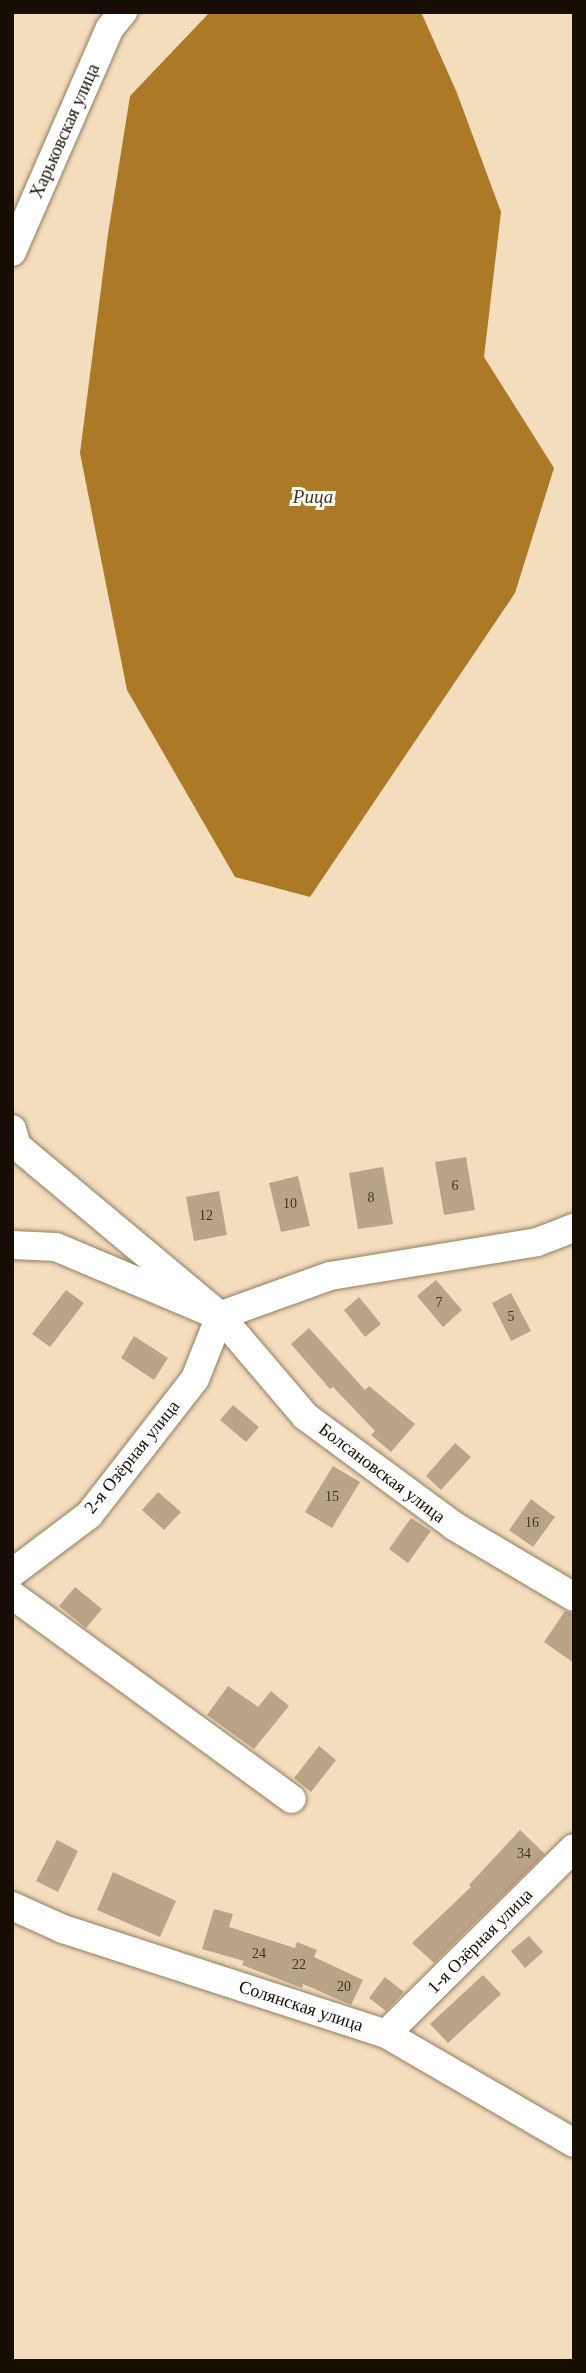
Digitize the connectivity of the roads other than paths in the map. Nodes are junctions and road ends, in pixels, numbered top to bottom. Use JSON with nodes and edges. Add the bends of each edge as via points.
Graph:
{"nodes":[{"id":1,"x":123,"y":12,"type":"edge"},
{"id":2,"x":12,"y":252,"type":"edge"},
{"id":3,"x":12,"y":1129,"type":"edge"},
{"id":4,"x":574,"y":1228,"type":"edge"},
{"id":5,"x":12,"y":1245,"type":"edge"},
{"id":6,"x":220,"y":1316,"type":"junction"},
{"id":7,"x":12,"y":1573,"type":"edge"},
{"id":8,"x":12,"y":1595,"type":"edge"},
{"id":9,"x":574,"y":1597,"type":"edge"},
{"id":10,"x":292,"y":1799,"type":"dead end"},
{"id":11,"x":574,"y":1848,"type":"edge"},
{"id":12,"x":12,"y":1906,"type":"edge"},
{"id":13,"x":386,"y":2034,"type":"junction"},
{"id":14,"x":574,"y":2143,"type":"edge"}],
"edges":[{"from":1,"to":2,"type":"street","name":"Харьковская улица","via":[[110,28]]},
{"from":3,"to":6,"type":"street","name":"Болсановская улица","via":[[17,1146]]},
{"from":4,"to":6,"type":"street","via":[[537,1242],[330,1276]]},
{"from":5,"to":6,"type":"street","via":[[57,1247]]},
{"from":6,"to":7,"type":"street","name":"2-я Озёрная улица","via":[[195,1379],[89,1515]]},
{"from":6,"to":9,"type":"street","name":"Болсановская улица","via":[[305,1416],[454,1526]]},
{"from":8,"to":10,"type":"street"},
{"from":11,"to":13,"type":"street","name":"1-я Озёрная улица"},
{"from":12,"to":13,"type":"street","name":"Солянская улица","via":[[63,1929]]},
{"from":13,"to":14,"type":"street","name":"Солянская улица"}]}
